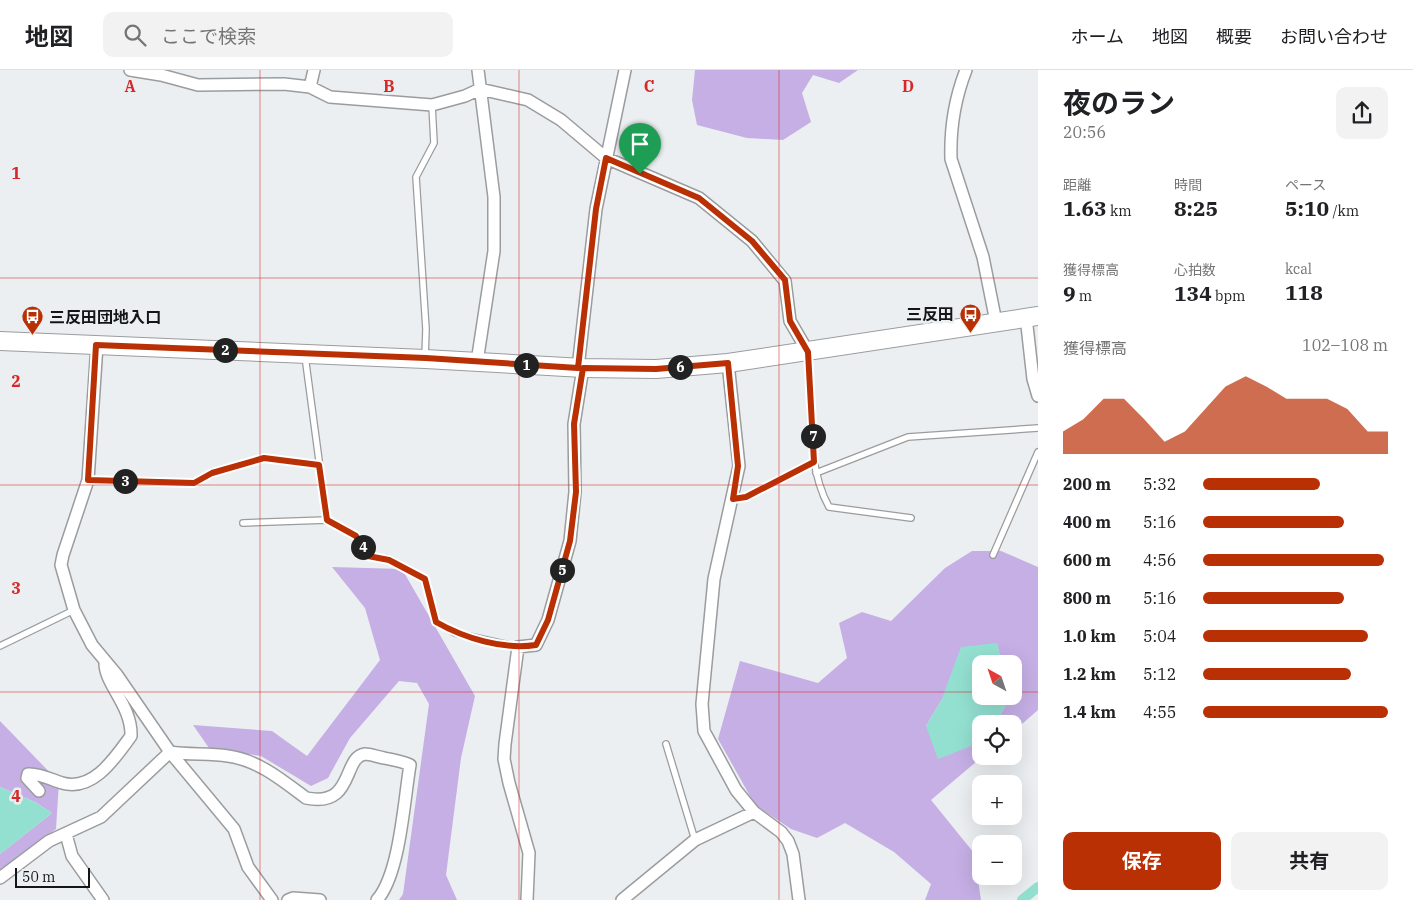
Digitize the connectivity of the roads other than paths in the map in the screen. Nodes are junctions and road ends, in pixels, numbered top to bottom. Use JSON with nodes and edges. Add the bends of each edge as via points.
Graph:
{"nodes":[{"id":1,"x":130,"y":70,"type":"edge"},
{"id":2,"x":314,"y":70,"type":"edge"},
{"id":3,"x":478,"y":70,"type":"edge"},
{"id":4,"x":625,"y":70,"type":"edge"},
{"id":5,"x":966,"y":70,"type":"edge"},
{"id":6,"x":310,"y":87,"type":"junction"},
{"id":7,"x":480,"y":89,"type":"junction"},
{"id":8,"x":432,"y":105,"type":"junction"},
{"id":9,"x":606,"y":158,"type":"junction"},
{"id":10,"x":1032,"y":316,"type":"edge"},
{"id":11,"x":996,"y":322,"type":"junction"},
{"id":12,"x":0,"y":341,"type":"edge"},
{"id":13,"x":96,"y":345,"type":"junction"},
{"id":14,"x":808,"y":352,"type":"junction"},
{"id":15,"x":304,"y":354,"type":"junction"},
{"id":16,"x":426,"y":358,"type":"junction"},
{"id":17,"x":477,"y":362,"type":"junction"},
{"id":18,"x":728,"y":363,"type":"junction"},
{"id":19,"x":580,"y":368,"type":"junction"},
{"id":20,"x":1038,"y":396,"type":"edge"},
{"id":21,"x":1038,"y":428,"type":"edge"},
{"id":22,"x":1038,"y":452,"type":"edge"},
{"id":23,"x":814,"y":462,"type":"junction"},
{"id":24,"x":319,"y":465,"type":"junction"},
{"id":25,"x":816,"y":473,"type":"junction"},
{"id":26,"x":88,"y":480,"type":"junction"},
{"id":27,"x":733,"y":499,"type":"junction"},
{"id":28,"x":911,"y":518,"type":"dead end"},
{"id":29,"x":327,"y":520,"type":"junction"},
{"id":30,"x":243,"y":523,"type":"dead end"},
{"id":31,"x":993,"y":555,"type":"dead end"},
{"id":32,"x":74,"y":610,"type":"junction"},
{"id":33,"x":0,"y":646,"type":"edge"},
{"id":34,"x":518,"y":647,"type":"junction"},
{"id":35,"x":106,"y":661,"type":"junction"},
{"id":36,"x":666,"y":744,"type":"dead end"},
{"id":37,"x":170,"y":752,"type":"junction"},
{"id":38,"x":39,"y":790,"type":"dead end"},
{"id":39,"x":754,"y":812,"type":"junction"},
{"id":40,"x":66,"y":834,"type":"junction"},
{"id":41,"x":696,"y":840,"type":"junction"},
{"id":42,"x":0,"y":878,"type":"edge"},
{"id":43,"x":103,"y":900,"type":"edge"},
{"id":44,"x":272,"y":900,"type":"edge"},
{"id":45,"x":288,"y":900,"type":"edge"},
{"id":46,"x":320,"y":900,"type":"edge"},
{"id":47,"x":377,"y":900,"type":"edge"},
{"id":48,"x":526,"y":900,"type":"edge"},
{"id":49,"x":622,"y":900,"type":"edge"},
{"id":50,"x":799,"y":900,"type":"edge"}],
"edges":[{"from":1,"to":6,"type":"street","via":[[198,85],[268,83]]},
{"from":2,"to":6,"type":"street"},
{"from":3,"to":7,"type":"street"},
{"from":4,"to":9,"type":"street"},
{"from":5,"to":11,"type":"street","via":[[957,93],[951,159],[983,257]]},
{"from":6,"to":8,"type":"street","via":[[330,97]]},
{"from":7,"to":8,"type":"street"},
{"from":7,"to":9,"type":"street","via":[[528,100],[561,120]]},
{"from":7,"to":17,"type":"street","via":[[494,198],[494,250]]},
{"from":8,"to":16,"type":"lane","via":[[434,143],[416,176]]},
{"from":9,"to":14,"type":"street","via":[[699,198],[752,241],[785,280],[790,321]]},
{"from":9,"to":19,"type":"street","via":[[596,209]]},
{"from":10,"to":11,"type":"main road"},
{"from":10,"to":20,"type":"street","via":[[1033,379]]},
{"from":11,"to":14,"type":"main road"},
{"from":12,"to":13,"type":"main road"},
{"from":13,"to":15,"type":"main road"},
{"from":13,"to":26,"type":"street"},
{"from":14,"to":18,"type":"main road"},
{"from":14,"to":23,"type":"lane"},
{"from":15,"to":16,"type":"main road"},
{"from":15,"to":24,"type":"lane"},
{"from":16,"to":17,"type":"main road"},
{"from":17,"to":19,"type":"main road"},
{"from":18,"to":19,"type":"main road","via":[[656,369]]},
{"from":18,"to":27,"type":"street","via":[[738,466]]},
{"from":19,"to":34,"type":"street","via":[[574,424],[576,492],[570,541],[548,620],[536,645]]},
{"from":21,"to":25,"type":"lane","via":[[908,437]]},
{"from":22,"to":31,"type":"lane"},
{"from":23,"to":25,"type":"lane"},
{"from":23,"to":27,"type":"lane","via":[[746,497]]},
{"from":24,"to":26,"type":"lane","via":[[264,458],[212,473],[194,483]]},
{"from":24,"to":29,"type":"lane"},
{"from":25,"to":28,"type":"lane","via":[[820,490],[830,507]]},
{"from":26,"to":32,"type":"street","via":[[62,555]]},
{"from":27,"to":39,"type":"street","via":[[714,579],[702,717],[711,747],[736,790]]},
{"from":29,"to":30,"type":"lane"},
{"from":29,"to":34,"type":"lane","via":[[356,536],[368,556],[389,560],[425,579],[436,622],[455,633]]},
{"from":32,"to":33,"type":"lane"},
{"from":32,"to":35,"type":"street","via":[[92,645]]},
{"from":34,"to":48,"type":"street","via":[[504,759],[529,853]]},
{"from":35,"to":37,"type":"street"},
{"from":35,"to":38,"type":"street","via":[[106,674],[128,715],[131,736],[108,764],[80,785],[28,774],[27,778]]},
{"from":36,"to":41,"type":"lane"},
{"from":37,"to":40,"type":"street","via":[[101,817]]},
{"from":37,"to":44,"type":"street","via":[[234,829],[248,867]]},
{"from":37,"to":47,"type":"street","via":[[245,760],[258,765],[306,798],[315,800],[335,795],[358,757],[364,754],[410,765],[394,863],[386,890]]},
{"from":39,"to":41,"type":"street"},
{"from":39,"to":50,"type":"street","via":[[788,841]]},
{"from":40,"to":42,"type":"street","via":[[49,841]]},
{"from":40,"to":43,"type":"street","via":[[72,856]]},
{"from":41,"to":49,"type":"street"},
{"from":45,"to":46,"type":"street"}]}
